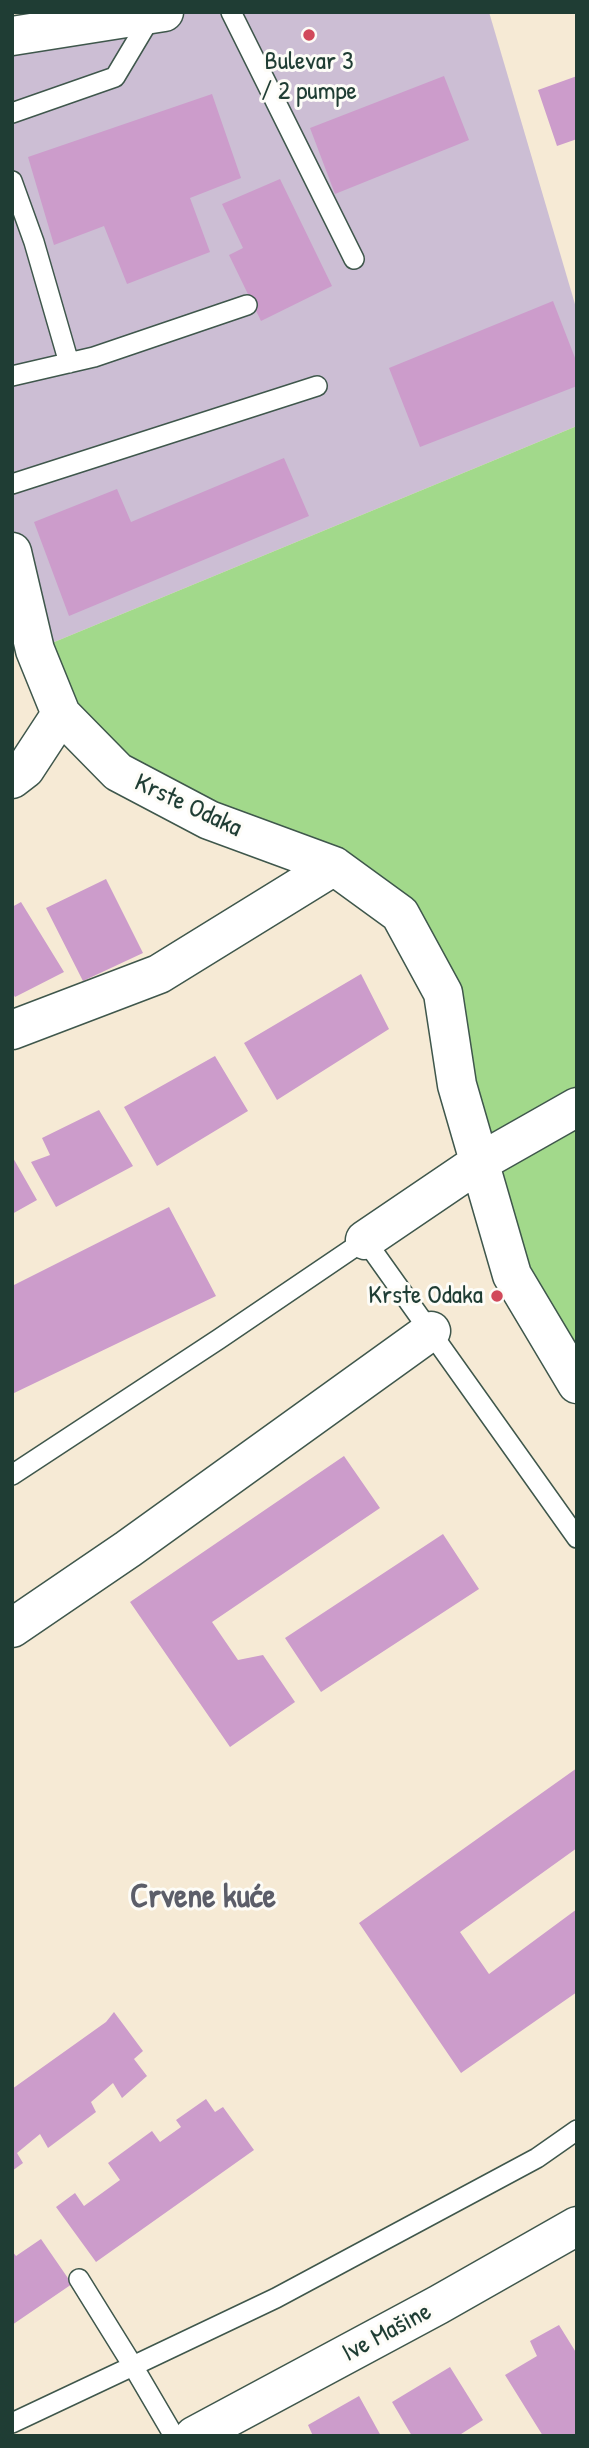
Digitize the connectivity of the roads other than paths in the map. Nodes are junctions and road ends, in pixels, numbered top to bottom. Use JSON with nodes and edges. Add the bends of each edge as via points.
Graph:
{"nodes":[{"id":1,"x":230,"y":12,"type":"edge"},
{"id":2,"x":158,"y":13,"type":"edge"},
{"id":3,"x":12,"y":36,"type":"edge"},
{"id":4,"x":12,"y":113,"type":"edge"},
{"id":5,"x":12,"y":181,"type":"edge"},
{"id":6,"x":354,"y":259,"type":"dead end"},
{"id":7,"x":247,"y":305,"type":"dead end"},
{"id":8,"x":69,"y":363,"type":"junction"},
{"id":9,"x":12,"y":376,"type":"edge"},
{"id":10,"x":317,"y":386,"type":"dead end"},
{"id":11,"x":12,"y":484,"type":"edge"},
{"id":12,"x":14,"y":569,"type":"edge"},
{"id":13,"x":61,"y":714,"type":"junction"},
{"id":14,"x":12,"y":779,"type":"edge"},
{"id":15,"x":334,"y":866,"type":"junction"},
{"id":16,"x":12,"y":1030,"type":"edge"},
{"id":17,"x":577,"y":1107,"type":"edge"},
{"id":18,"x":480,"y":1162,"type":"junction"},
{"id":19,"x":365,"y":1240,"type":"junction"},
{"id":20,"x":431,"y":1331,"type":"junction"},
{"id":21,"x":577,"y":1384,"type":"edge"},
{"id":22,"x":12,"y":1475,"type":"edge"},
{"id":23,"x":577,"y":1538,"type":"edge"},
{"id":24,"x":12,"y":1628,"type":"edge"},
{"id":25,"x":577,"y":2130,"type":"edge"},
{"id":26,"x":577,"y":2226,"type":"edge"},
{"id":27,"x":79,"y":2280,"type":"dead end"},
{"id":28,"x":133,"y":2366,"type":"junction"},
{"id":29,"x":12,"y":2423,"type":"edge"},
{"id":30,"x":174,"y":2436,"type":"edge"},
{"id":31,"x":194,"y":2436,"type":"edge"}],
"edges":[{"from":1,"to":6,"type":"lane"},
{"from":2,"to":3,"type":"street"},
{"from":2,"to":4,"type":"lane","via":[[115,77]]},
{"from":5,"to":8,"type":"lane"},
{"from":7,"to":8,"type":"lane"},
{"from":8,"to":9,"type":"lane"},
{"from":10,"to":11,"type":"lane"},
{"from":12,"to":13,"type":"street","via":[[35,650]]},
{"from":13,"to":14,"type":"street","via":[[25,769]]},
{"from":13,"to":15,"type":"street","name":"Krste Odaka","via":[[118,772],[209,820]]},
{"from":15,"to":16,"type":"street","via":[[159,974]]},
{"from":15,"to":18,"type":"street","name":"Krste Odaka","via":[[400,914],[443,993],[457,1086]]},
{"from":17,"to":18,"type":"street"},
{"from":18,"to":19,"type":"street"},
{"from":18,"to":21,"type":"street","name":"Krste Odaka","via":[[512,1275]]},
{"from":19,"to":20,"type":"lane"},
{"from":19,"to":22,"type":"lane"},
{"from":20,"to":23,"type":"lane"},
{"from":20,"to":24,"type":"street"},
{"from":25,"to":28,"type":"lane","via":[[537,2158],[276,2298]]},
{"from":26,"to":31,"type":"street","name":"Ive Mašine"},
{"from":27,"to":28,"type":"lane"},
{"from":28,"to":29,"type":"lane"},
{"from":28,"to":30,"type":"lane"}]}
